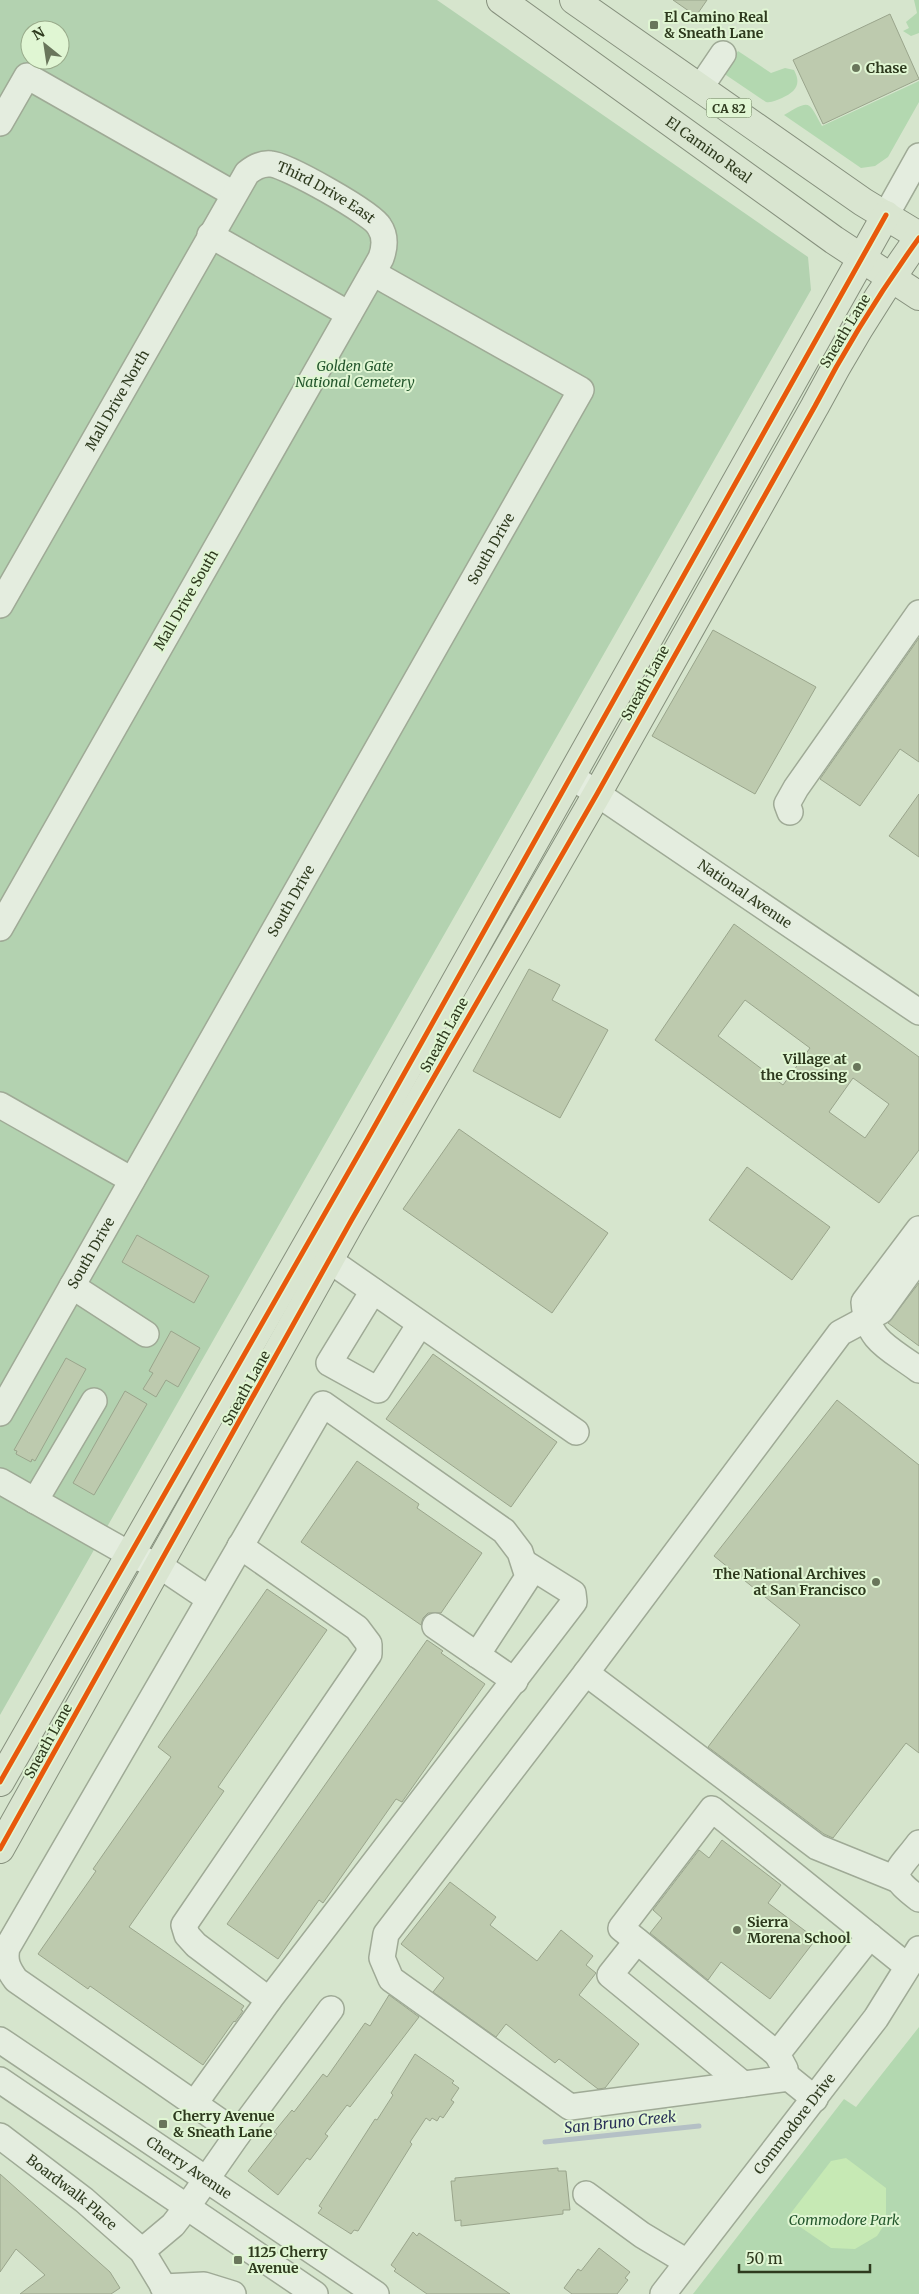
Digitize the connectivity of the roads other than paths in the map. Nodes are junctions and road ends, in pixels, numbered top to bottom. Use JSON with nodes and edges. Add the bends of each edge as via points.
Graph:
{"nodes":[{"id":1,"x":501,"y":0,"type":"edge"},
{"id":2,"x":574,"y":0,"type":"edge"},
{"id":3,"x":723,"y":54,"type":"dead end"},
{"id":4,"x":700,"y":88,"type":"junction"},
{"id":5,"x":0,"y":123,"type":"edge"},
{"id":6,"x":919,"y":156,"type":"edge"},
{"id":7,"x":234,"y":194,"type":"junction"},
{"id":8,"x":886,"y":215,"type":"junction"},
{"id":9,"x":210,"y":235,"type":"junction"},
{"id":10,"x":919,"y":237,"type":"edge"},
{"id":11,"x":860,"y":258,"type":"junction"},
{"id":12,"x":373,"y":273,"type":"junction"},
{"id":13,"x":891,"y":276,"type":"junction"},
{"id":14,"x":919,"y":296,"type":"edge"},
{"id":15,"x":349,"y":314,"type":"junction"},
{"id":16,"x":0,"y":605,"type":"edge"},
{"id":17,"x":919,"y":613,"type":"edge"},
{"id":18,"x":571,"y":776,"type":"junction"},
{"id":19,"x":597,"y":794,"type":"junction"},
{"id":20,"x":790,"y":812,"type":"dead end"},
{"id":21,"x":0,"y":928,"type":"edge"},
{"id":22,"x":919,"y":1012,"type":"edge"},
{"id":23,"x":0,"y":1105,"type":"edge"},
{"id":24,"x":132,"y":1180,"type":"junction"},
{"id":25,"x":919,"y":1229,"type":"edge"},
{"id":26,"x":919,"y":1258,"type":"edge"},
{"id":27,"x":329,"y":1260,"type":"junction"},
{"id":28,"x":72,"y":1286,"type":"junction"},
{"id":29,"x":373,"y":1291,"type":"junction"},
{"id":30,"x":865,"y":1319,"type":"junction"},
{"id":31,"x":420,"y":1324,"type":"junction"},
{"id":32,"x":146,"y":1334,"type":"dead end"},
{"id":33,"x":919,"y":1370,"type":"edge"},
{"id":34,"x":94,"y":1401,"type":"dead end"},
{"id":35,"x":0,"y":1413,"type":"edge"},
{"id":36,"x":576,"y":1432,"type":"dead end"},
{"id":37,"x":0,"y":1482,"type":"edge"},
{"id":38,"x":34,"y":1501,"type":"junction"},
{"id":39,"x":240,"y":1546,"type":"junction"},
{"id":40,"x":129,"y":1554,"type":"junction"},
{"id":41,"x":525,"y":1563,"type":"junction"},
{"id":42,"x":160,"y":1566,"type":"junction"},
{"id":43,"x":209,"y":1599,"type":"junction"},
{"id":44,"x":436,"y":1626,"type":"dead end"},
{"id":45,"x":477,"y":1655,"type":"junction"},
{"id":46,"x":586,"y":1673,"type":"junction"},
{"id":47,"x":515,"y":1681,"type":"junction"},
{"id":48,"x":0,"y":1782,"type":"edge"},
{"id":49,"x":919,"y":1843,"type":"edge"},
{"id":50,"x":0,"y":1849,"type":"edge"},
{"id":51,"x":896,"y":1879,"type":"junction"},
{"id":52,"x":919,"y":1899,"type":"edge"},
{"id":53,"x":870,"y":1936,"type":"junction"},
{"id":54,"x":637,"y":1940,"type":"junction"},
{"id":55,"x":913,"y":1958,"type":"edge"},
{"id":56,"x":269,"y":2000,"type":"junction"},
{"id":57,"x":332,"y":2009,"type":"dead end"},
{"id":58,"x":0,"y":2040,"type":"edge"},
{"id":59,"x":777,"y":2054,"type":"junction"},
{"id":60,"x":789,"y":2078,"type":"junction"},
{"id":61,"x":0,"y":2080,"type":"edge"},
{"id":62,"x":743,"y":2084,"type":"junction"},
{"id":63,"x":815,"y":2099,"type":"junction"},
{"id":64,"x":195,"y":2103,"type":"junction"},
{"id":65,"x":238,"y":2134,"type":"junction"},
{"id":66,"x":0,"y":2136,"type":"edge"},
{"id":67,"x":207,"y":2180,"type":"junction"},
{"id":68,"x":586,"y":2194,"type":"dead end"},
{"id":69,"x":187,"y":2207,"type":"junction"},
{"id":70,"x":142,"y":2251,"type":"junction"},
{"id":71,"x":687,"y":2262,"type":"junction"},
{"id":72,"x":166,"y":2290,"type":"edge"},
{"id":73,"x":233,"y":2294,"type":"edge"},
{"id":74,"x":315,"y":2294,"type":"edge"},
{"id":75,"x":376,"y":2294,"type":"edge"},
{"id":76,"x":663,"y":2294,"type":"edge"}],
"edges":[{"from":1,"to":11,"type":"main road","name":"El Camino Real"},
{"from":2,"to":4,"type":"main road","number":"CA 82"},
{"from":3,"to":4,"type":"street"},
{"from":4,"to":8,"type":"main road","number":"CA 82"},
{"from":5,"to":7,"type":"street","via":[[26,76]]},
{"from":6,"to":8,"type":"street","name":"Sneath Lane"},
{"from":7,"to":9,"type":"street","name":"Mall Drive North"},
{"from":7,"to":12,"type":"street","name":"Third Drive East","via":[[254,167],[269,163],[286,168],[373,218],[383,234],[384,250]]},
{"from":8,"to":10,"type":"main road","number":"CA 82"},
{"from":8,"to":11,"type":"main road","name":"Sneath Lane"},
{"from":9,"to":15,"type":"street"},
{"from":9,"to":16,"type":"street","name":"Mall Drive North"},
{"from":10,"to":13,"type":"main road","name":"Sneath Lane"},
{"from":11,"to":13,"type":"main road","name":"El Camino Real"},
{"from":11,"to":18,"type":"main road","name":"Sneath Lane"},
{"from":12,"to":15,"type":"street","name":"Mall Drive South"},
{"from":12,"to":24,"type":"street","name":"South Drive","via":[[581,390]]},
{"from":13,"to":14,"type":"main road","name":"El Camino Real"},
{"from":13,"to":19,"type":"main road","name":"Sneath Lane","via":[[845,349]]},
{"from":15,"to":21,"type":"street","name":"Mall Drive South"},
{"from":17,"to":20,"type":"street","via":[[796,788],[787,804]]},
{"from":18,"to":19,"type":"street","name":"National Avenue"},
{"from":18,"to":40,"type":"main road","name":"Sneath Lane"},
{"from":19,"to":22,"type":"street","name":"National Avenue"},
{"from":19,"to":27,"type":"main road","name":"Sneath Lane"},
{"from":23,"to":24,"type":"street"},
{"from":24,"to":28,"type":"street","name":"South Drive"},
{"from":25,"to":30,"type":"street","via":[[864,1302]]},
{"from":26,"to":30,"type":"street","via":[[881,1311]]},
{"from":27,"to":29,"type":"street"},
{"from":27,"to":42,"type":"main road","name":"Sneath Lane"},
{"from":28,"to":32,"type":"street"},
{"from":28,"to":35,"type":"street","name":"South Drive"},
{"from":29,"to":31,"type":"street"},
{"from":29,"to":31,"type":"street","via":[[329,1364],[378,1390]]},
{"from":30,"to":33,"type":"street","via":[[876,1338]]},
{"from":30,"to":46,"type":"street","via":[[840,1333]]},
{"from":31,"to":36,"type":"street"},
{"from":34,"to":38,"type":"street"},
{"from":37,"to":38,"type":"street"},
{"from":38,"to":40,"type":"street"},
{"from":39,"to":41,"type":"street","via":[[323,1404],[504,1531],[513,1540]]},
{"from":39,"to":43,"type":"street"},
{"from":39,"to":56,"type":"street","via":[[357,1628],[369,1644],[369,1654],[184,1925],[196,1946]]},
{"from":40,"to":42,"type":"street"},
{"from":40,"to":48,"type":"main road","name":"Sneath Lane"},
{"from":41,"to":45,"type":"street","via":[[528,1577]]},
{"from":41,"to":47,"type":"street","via":[[573,1593],[574,1602]]},
{"from":42,"to":43,"type":"street"},
{"from":42,"to":50,"type":"main road","name":"Sneath Lane"},
{"from":43,"to":64,"type":"street","via":[[6,1948],[4,1958],[16,1980]]},
{"from":44,"to":45,"type":"street"},
{"from":45,"to":47,"type":"street"},
{"from":46,"to":51,"type":"street","via":[[817,1847]]},
{"from":46,"to":62,"type":"street","via":[[386,1934],[382,1958],[391,1979],[570,2107]]},
{"from":47,"to":56,"type":"street"},
{"from":49,"to":51,"type":"street","via":[[897,1872]]},
{"from":51,"to":52,"type":"street"},
{"from":53,"to":54,"type":"street","via":[[712,1809],[621,1928]]},
{"from":53,"to":55,"type":"street"},
{"from":53,"to":59,"type":"street"},
{"from":54,"to":59,"type":"street"},
{"from":54,"to":62,"type":"street","via":[[610,1975]]},
{"from":55,"to":63,"type":"street","name":"Commodore Drive","via":[[876,2018]]},
{"from":56,"to":64,"type":"street"},
{"from":57,"to":65,"type":"street"},
{"from":58,"to":67,"type":"street","name":"Cherry Avenue"},
{"from":59,"to":60,"type":"street"},
{"from":60,"to":62,"type":"street"},
{"from":60,"to":63,"type":"street"},
{"from":61,"to":69,"type":"street"},
{"from":63,"to":71,"type":"street","name":"Commodore Drive"},
{"from":64,"to":65,"type":"street"},
{"from":65,"to":67,"type":"street"},
{"from":66,"to":70,"type":"street","name":"Boardwalk Place","via":[[84,2200]]},
{"from":67,"to":69,"type":"street"},
{"from":67,"to":75,"type":"street","name":"Cherry Avenue"},
{"from":68,"to":71,"type":"street"},
{"from":69,"to":70,"type":"street","via":[[173,2225]]},
{"from":69,"to":74,"type":"street"},
{"from":70,"to":72,"type":"street","name":"Boardwalk Place"},
{"from":71,"to":76,"type":"street","name":"Commodore Drive"},
{"from":72,"to":73,"type":"street","name":"Boardwalk Place","via":[[204,2285]]}]}
